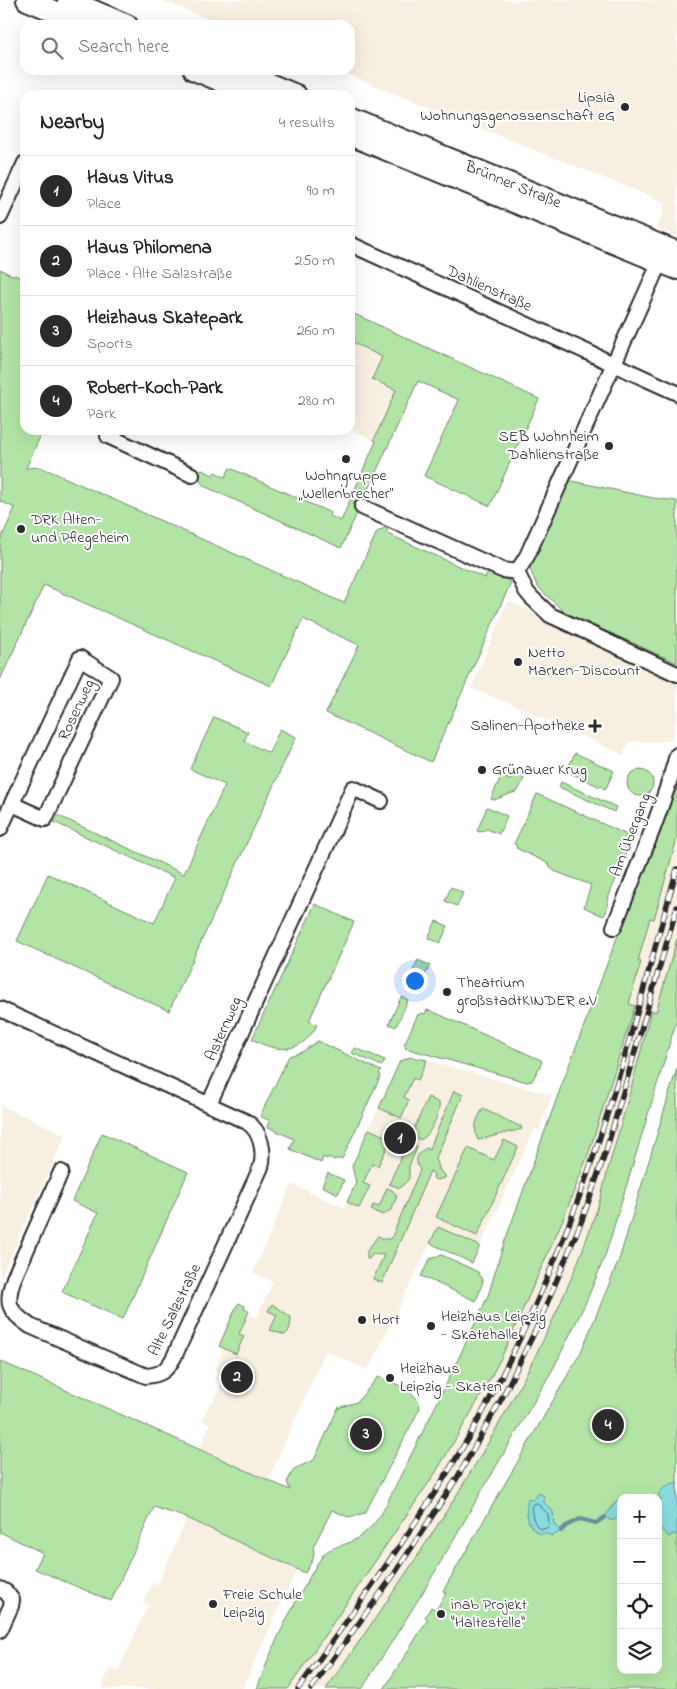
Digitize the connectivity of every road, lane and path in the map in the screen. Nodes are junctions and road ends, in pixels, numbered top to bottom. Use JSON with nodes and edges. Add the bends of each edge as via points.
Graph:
{"nodes":[{"id":1,"x":28,"y":0,"type":"edge"},
{"id":2,"x":68,"y":0,"type":"edge"},
{"id":3,"x":75,"y":20,"type":"edge"},
{"id":4,"x":115,"y":20,"type":"edge"},
{"id":5,"x":210,"y":75,"type":"edge"},
{"id":6,"x":242,"y":75,"type":"edge"},
{"id":7,"x":257,"y":90,"type":"edge"},
{"id":8,"x":259,"y":90,"type":"edge"},
{"id":9,"x":355,"y":120,"type":"edge"},
{"id":10,"x":355,"y":136,"type":"edge"},
{"id":11,"x":20,"y":174,"type":"edge"},
{"id":12,"x":0,"y":217,"type":"edge"},
{"id":13,"x":355,"y":246,"type":"edge"},
{"id":14,"x":670,"y":258,"type":"edge"},
{"id":15,"x":614,"y":364,"type":"junction"},
{"id":16,"x":677,"y":393,"type":"edge"},
{"id":17,"x":108,"y":435,"type":"edge"},
{"id":18,"x":192,"y":474,"type":"dead end"},
{"id":19,"x":362,"y":507,"type":"dead end"},
{"id":20,"x":517,"y":572,"type":"junction"},
{"id":21,"x":677,"y":674,"type":"edge"},
{"id":22,"x":677,"y":755,"type":"edge"},
{"id":23,"x":381,"y":801,"type":"dead end"},
{"id":24,"x":12,"y":804,"type":"junction"},
{"id":25,"x":0,"y":829,"type":"edge"},
{"id":26,"x":614,"y":927,"type":"dead end"},
{"id":27,"x":0,"y":1009,"type":"edge"},
{"id":28,"x":209,"y":1104,"type":"junction"},
{"id":29,"x":61,"y":1172,"type":"dead end"},
{"id":30,"x":0,"y":1589,"type":"edge"},
{"id":31,"x":0,"y":1630,"type":"edge"}],
"edges":[{"from":1,"to":3,"type":"main road"},
{"from":2,"to":4,"type":"main road"},
{"from":5,"to":7,"type":"main road"},
{"from":6,"to":8,"type":"main road"},
{"from":9,"to":14,"type":"main road","name":"Brünner Straße"},
{"from":10,"to":14,"type":"main road","name":"Brünner Straße"},
{"from":11,"to":12,"type":"street"},
{"from":13,"to":15,"type":"street","name":"Dahlienstraße"},
{"from":14,"to":15,"type":"street"},
{"from":15,"to":16,"type":"street","name":"Dahlienstraße"},
{"from":15,"to":20,"type":"street"},
{"from":17,"to":18,"type":"street"},
{"from":19,"to":20,"type":"street","via":[[502,570]]},
{"from":20,"to":21,"type":"street","via":[[530,598],[550,615]]},
{"from":22,"to":26,"type":"street","name":"Am Übergang"},
{"from":23,"to":28,"type":"street","name":"Asternweg","via":[[352,788]]},
{"from":24,"to":24,"type":"street","name":"Rosenweg","via":[[58,704],[80,658],[110,678],[45,819]]},
{"from":24,"to":25,"type":"street","name":"Rosenweg"},
{"from":27,"to":28,"type":"street"},
{"from":28,"to":29,"type":"street","name":"Alte Salzstraße","via":[[254,1128],[260,1142],[262,1162],[174,1357],[158,1376],[146,1376],[30,1326],[15,1316],[10,1306],[9,1293],[14,1278]]},
{"from":30,"to":31,"type":"street","via":[[12,1600]]}]}
